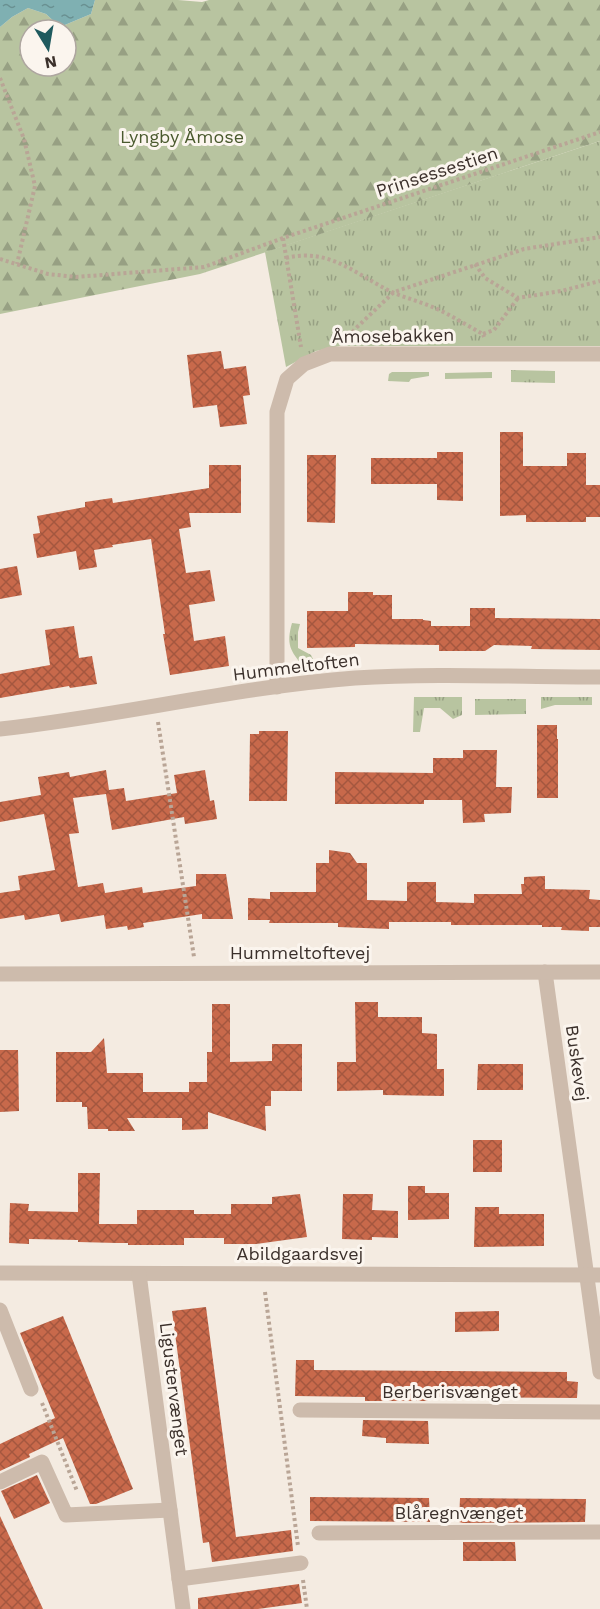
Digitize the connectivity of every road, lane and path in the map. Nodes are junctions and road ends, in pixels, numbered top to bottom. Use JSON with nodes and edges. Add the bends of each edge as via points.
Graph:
{"nodes":[{"id":1,"x":0,"y":78,"type":"edge"},
{"id":2,"x":600,"y":132,"type":"edge"},
{"id":3,"x":600,"y":237,"type":"edge"},
{"id":4,"x":283,"y":238,"type":"junction"},
{"id":5,"x":286,"y":258,"type":"junction"},
{"id":6,"x":0,"y":259,"type":"edge"},
{"id":7,"x":17,"y":264,"type":"junction"},
{"id":8,"x":475,"y":264,"type":"junction"},
{"id":9,"x":600,"y":281,"type":"edge"},
{"id":10,"x":394,"y":292,"type":"junction"},
{"id":11,"x":518,"y":298,"type":"junction"},
{"id":12,"x":483,"y":334,"type":"junction"},
{"id":13,"x":486,"y":340,"type":"dead end"},
{"id":14,"x":335,"y":354,"type":"junction"},
{"id":15,"x":600,"y":354,"type":"edge"},
{"id":16,"x":304,"y":364,"type":"junction"},
{"id":17,"x":600,"y":677,"type":"edge"},
{"id":18,"x":277,"y":687,"type":"junction"},
{"id":19,"x":156,"y":706,"type":"junction"},
{"id":20,"x":0,"y":729,"type":"edge"},
{"id":21,"x":545,"y":972,"type":"junction"},
{"id":22,"x":600,"y":972,"type":"edge"},
{"id":23,"x":196,"y":973,"type":"junction"},
{"id":24,"x":0,"y":974,"type":"edge"},
{"id":25,"x":0,"y":1273,"type":"edge"},
{"id":26,"x":262,"y":1273,"type":"junction"},
{"id":27,"x":140,"y":1274,"type":"junction"},
{"id":28,"x":593,"y":1275,"type":"edge"},
{"id":29,"x":0,"y":1310,"type":"edge"},
{"id":30,"x":600,"y":1372,"type":"edge"},
{"id":31,"x":31,"y":1389,"type":"joint"},
{"id":32,"x":300,"y":1410,"type":"dead end"},
{"id":33,"x":600,"y":1412,"type":"edge"},
{"id":34,"x":0,"y":1482,"type":"edge"},
{"id":35,"x":170,"y":1510,"type":"junction"},
{"id":36,"x":87,"y":1514,"type":"junction"},
{"id":37,"x":600,"y":1532,"type":"edge"},
{"id":38,"x":319,"y":1533,"type":"dead end"},
{"id":39,"x":301,"y":1563,"type":"junction"},
{"id":40,"x":179,"y":1579,"type":"junction"},
{"id":41,"x":183,"y":1609,"type":"edge"},
{"id":42,"x":307,"y":1609,"type":"edge"}],
"edges":[{"from":1,"to":7,"type":"path","via":[[24,139],[35,186]]},
{"from":2,"to":4,"type":"path","name":"Prinsessestien"},
{"from":3,"to":8,"type":"path","via":[[524,249]]},
{"from":4,"to":5,"type":"path"},
{"from":4,"to":7,"type":"path","name":"Prinsessestien","via":[[204,267],[76,277],[48,274]]},
{"from":5,"to":10,"type":"path","via":[[312,255],[337,261]]},
{"from":5,"to":16,"type":"path"},
{"from":6,"to":7,"type":"path","name":"Prinsessestien"},
{"from":8,"to":10,"type":"path"},
{"from":8,"to":11,"type":"path","via":[[485,278]]},
{"from":9,"to":11,"type":"path"},
{"from":10,"to":12,"type":"path"},
{"from":10,"to":14,"type":"path"},
{"from":11,"to":12,"type":"path","via":[[494,330]]},
{"from":12,"to":13,"type":"path"},
{"from":14,"to":15,"type":"street","name":"Åmosebakken"},
{"from":14,"to":16,"type":"street","name":"Åmosebakken"},
{"from":16,"to":18,"type":"street","name":"Åmosebakken","via":[[287,379],[276,412]]},
{"from":17,"to":18,"type":"street","name":"Hummeltoften","via":[[356,678]]},
{"from":18,"to":19,"type":"street","name":"Hummeltoften"},
{"from":19,"to":20,"type":"street","name":"Hummeltoften"},
{"from":19,"to":23,"type":"path"},
{"from":21,"to":22,"type":"street","name":"Hummeltoftevej"},
{"from":21,"to":23,"type":"street","name":"Hummeltoftevej"},
{"from":21,"to":28,"type":"street","name":"Buskevej"},
{"from":23,"to":24,"type":"street","name":"Hummeltoftevej"},
{"from":25,"to":27,"type":"street","name":"Abildgaardsvej"},
{"from":26,"to":27,"type":"street","name":"Abildgaardsvej"},
{"from":26,"to":28,"type":"street","name":"Abildgaardsvej"},
{"from":26,"to":39,"type":"path"},
{"from":27,"to":35,"type":"street","name":"Ligustervænget"},
{"from":28,"to":30,"type":"street","name":"Buskevej"},
{"from":29,"to":31,"type":"street"},
{"from":31,"to":36,"type":"path","via":[[39,1396]]},
{"from":32,"to":33,"type":"street","name":"Berberisvænget"},
{"from":34,"to":36,"type":"street","via":[[42,1462],[66,1515]]},
{"from":35,"to":36,"type":"street"},
{"from":35,"to":40,"type":"street","name":"Ligustervænget"},
{"from":37,"to":38,"type":"street","name":"Blåregnvænget"},
{"from":39,"to":40,"type":"street"},
{"from":39,"to":42,"type":"path"},
{"from":40,"to":41,"type":"street","name":"Ligustervænget"}]}
